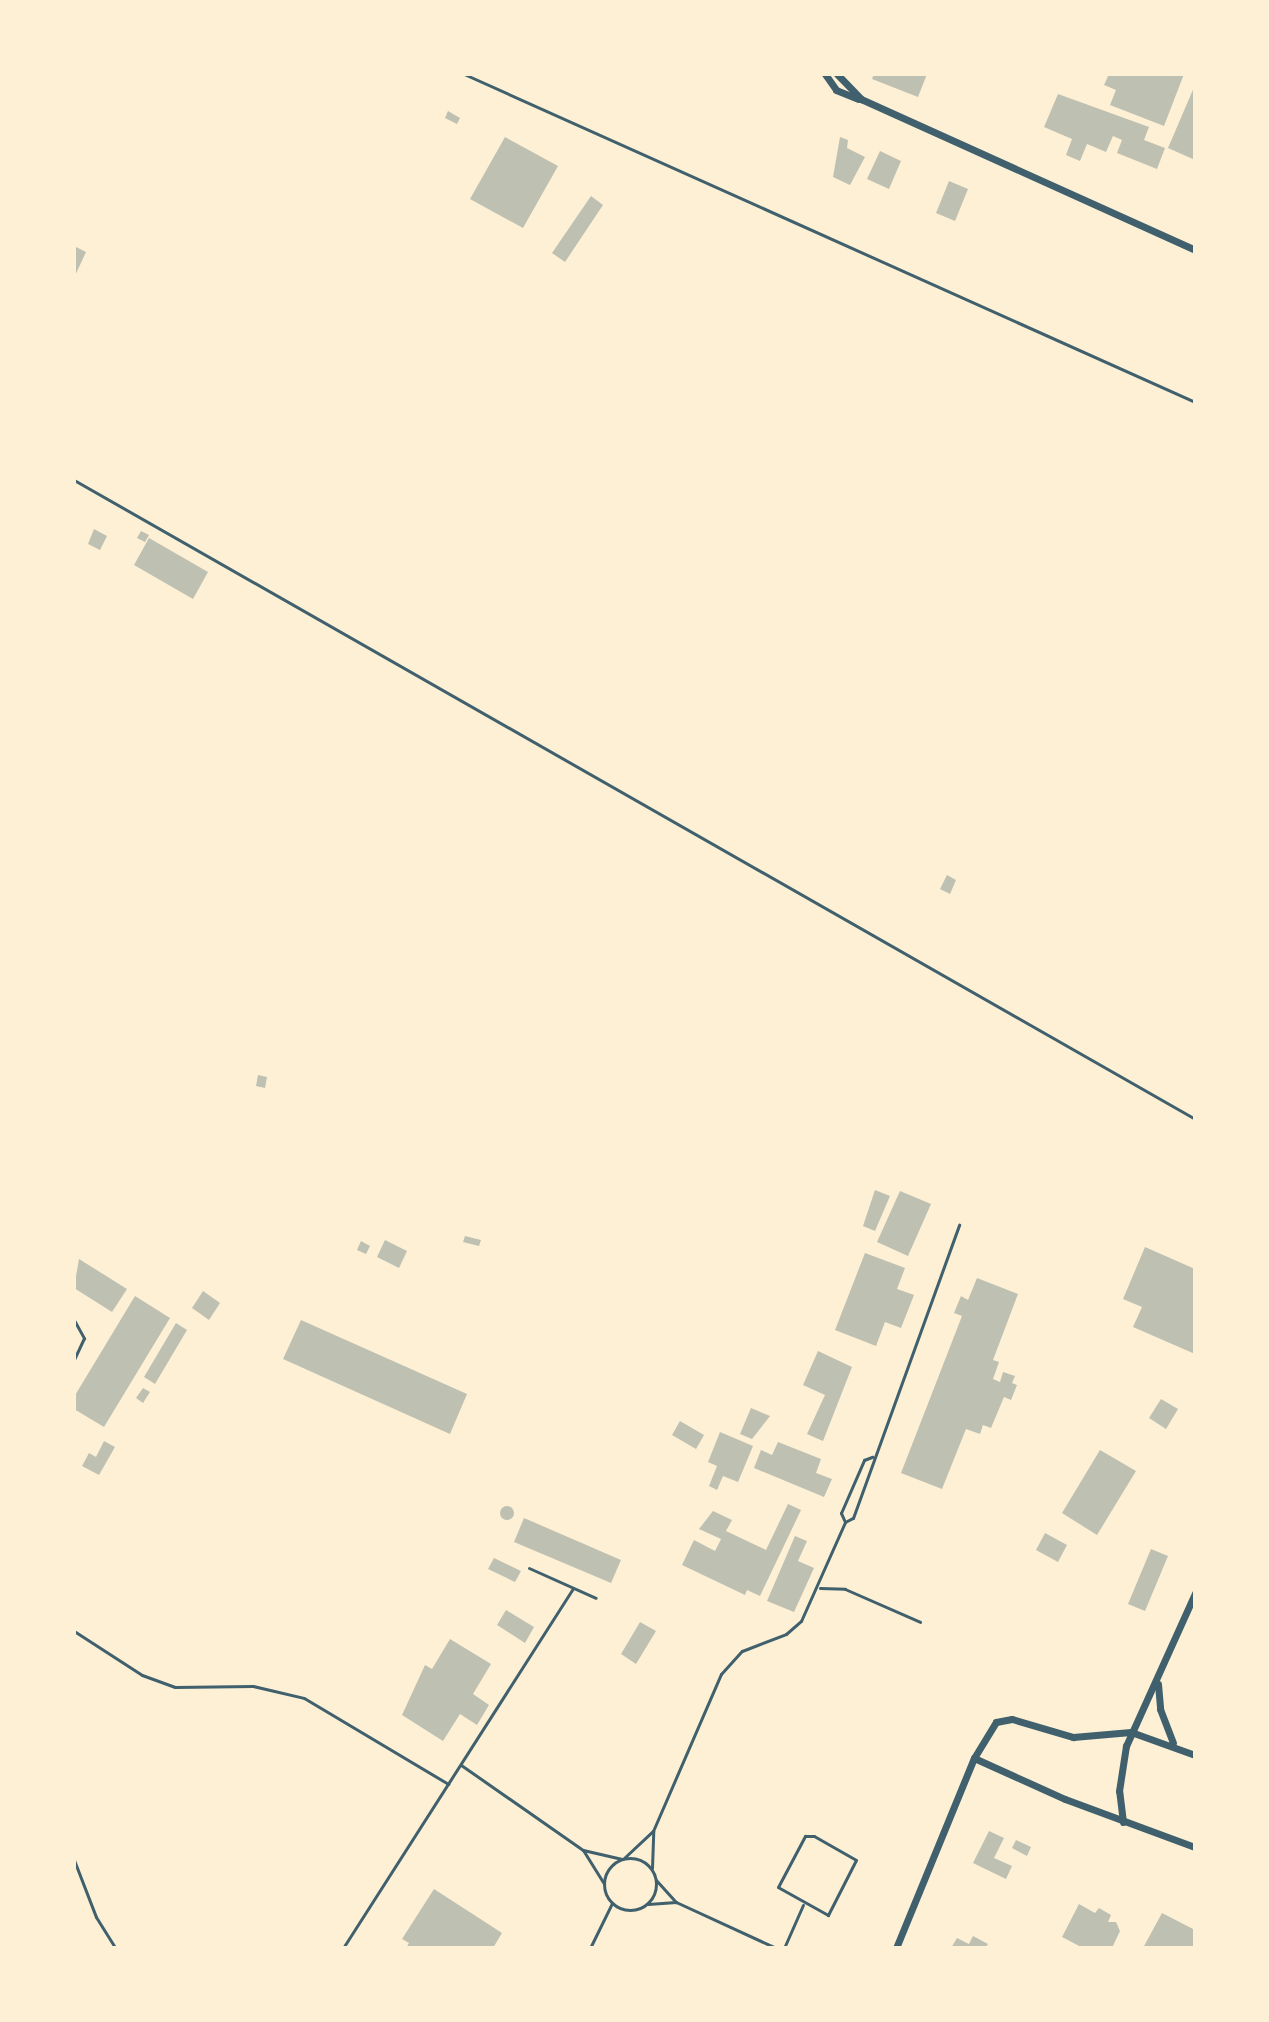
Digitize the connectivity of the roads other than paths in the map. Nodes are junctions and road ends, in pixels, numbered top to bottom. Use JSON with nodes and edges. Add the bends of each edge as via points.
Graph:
{"nodes":[{"id":1,"x":464,"y":74,"type":"edge"},
{"id":2,"x":825,"y":74,"type":"edge"},
{"id":3,"x":837,"y":74,"type":"edge"},
{"id":4,"x":861,"y":99,"type":"junction"},
{"id":5,"x":1195,"y":250,"type":"edge"},
{"id":6,"x":1195,"y":402,"type":"edge"},
{"id":7,"x":74,"y":480,"type":"edge"},
{"id":8,"x":1195,"y":1119,"type":"edge"},
{"id":9,"x":959,"y":1225,"type":"dead end"},
{"id":10,"x":74,"y":1320,"type":"edge"},
{"id":11,"x":74,"y":1359,"type":"edge"},
{"id":12,"x":872,"y":1457,"type":"junction"},
{"id":13,"x":845,"y":1522,"type":"junction"},
{"id":14,"x":529,"y":1568,"type":"dead end"},
{"id":15,"x":573,"y":1588,"type":"junction"},
{"id":16,"x":820,"y":1588,"type":"junction"},
{"id":17,"x":1195,"y":1593,"type":"edge"},
{"id":18,"x":596,"y":1598,"type":"dead end"},
{"id":19,"x":920,"y":1622,"type":"dead end"},
{"id":20,"x":74,"y":1631,"type":"edge"},
{"id":21,"x":1158,"y":1684,"type":"junction"},
{"id":22,"x":1131,"y":1732,"type":"junction"},
{"id":23,"x":1173,"y":1744,"type":"junction"},
{"id":24,"x":1195,"y":1755,"type":"edge"},
{"id":25,"x":974,"y":1758,"type":"junction"},
{"id":26,"x":461,"y":1765,"type":"junction"},
{"id":27,"x":448,"y":1784,"type":"junction"},
{"id":28,"x":1123,"y":1822,"type":"junction"},
{"id":29,"x":653,"y":1831,"type":"junction"},
{"id":30,"x":1195,"y":1847,"type":"edge"},
{"id":31,"x":583,"y":1850,"type":"junction"},
{"id":32,"x":622,"y":1859,"type":"junction"},
{"id":33,"x":74,"y":1860,"type":"edge"},
{"id":34,"x":652,"y":1868,"type":"junction"},
{"id":35,"x":656,"y":1880,"type":"junction"},
{"id":36,"x":604,"y":1884,"type":"junction"},
{"id":37,"x":676,"y":1902,"type":"junction"},
{"id":38,"x":612,"y":1903,"type":"junction"},
{"id":39,"x":646,"y":1905,"type":"junction"},
{"id":40,"x":803,"y":1905,"type":"junction"},
{"id":41,"x":115,"y":1948,"type":"edge"},
{"id":42,"x":343,"y":1948,"type":"edge"},
{"id":43,"x":590,"y":1948,"type":"edge"},
{"id":44,"x":776,"y":1948,"type":"edge"},
{"id":45,"x":784,"y":1948,"type":"edge"},
{"id":46,"x":896,"y":1948,"type":"edge"}],
"edges":[{"from":1,"to":6,"type":"lane"},
{"from":2,"to":4,"type":"street","via":[[836,90]]},
{"from":3,"to":4,"type":"street"},
{"from":4,"to":5,"type":"street"},
{"from":7,"to":8,"type":"lane"},
{"from":9,"to":12,"type":"lane"},
{"from":10,"to":11,"type":"lane","via":[[84,1338]]},
{"from":12,"to":13,"type":"lane","via":[[876,1465],[853,1518]]},
{"from":12,"to":13,"type":"lane","via":[[864,1460],[841,1513]]},
{"from":13,"to":16,"type":"lane"},
{"from":14,"to":15,"type":"lane"},
{"from":15,"to":18,"type":"lane"},
{"from":15,"to":26,"type":"lane"},
{"from":16,"to":19,"type":"lane","via":[[845,1589]]},
{"from":16,"to":29,"type":"lane","via":[[794,1628],[742,1651],[727,1665]]},
{"from":17,"to":21,"type":"street"},
{"from":20,"to":27,"type":"lane","via":[[158,1682],[193,1690],[253,1686],[304,1698]]},
{"from":21,"to":22,"type":"street"},
{"from":21,"to":23,"type":"street","via":[[1163,1721]]},
{"from":22,"to":23,"type":"street"},
{"from":22,"to":25,"type":"street","via":[[1064,1736],[1004,1719],[990,1727]]},
{"from":22,"to":28,"type":"street","via":[[1120,1776]]},
{"from":23,"to":24,"type":"street"},
{"from":25,"to":28,"type":"street"},
{"from":25,"to":46,"type":"street"},
{"from":26,"to":27,"type":"lane"},
{"from":26,"to":31,"type":"lane"},
{"from":27,"to":42,"type":"lane"},
{"from":28,"to":30,"type":"street"},
{"from":29,"to":32,"type":"lane"},
{"from":29,"to":34,"type":"lane"},
{"from":31,"to":32,"type":"lane"},
{"from":31,"to":36,"type":"lane"},
{"from":32,"to":34,"type":"lane","via":[[639,1858]]},
{"from":32,"to":36,"type":"lane","via":[[609,1869]]},
{"from":33,"to":41,"type":"lane","via":[[96,1917]]},
{"from":34,"to":35,"type":"lane"},
{"from":35,"to":37,"type":"lane"},
{"from":35,"to":39,"type":"lane"},
{"from":36,"to":38,"type":"lane"},
{"from":37,"to":39,"type":"lane"},
{"from":37,"to":44,"type":"lane"},
{"from":38,"to":39,"type":"lane","via":[[632,1910]]},
{"from":38,"to":43,"type":"lane"},
{"from":40,"to":40,"type":"lane","via":[[831,1914],[857,1864],[851,1854],[810,1835],[799,1842],[778,1883],[783,1894]]},
{"from":40,"to":45,"type":"lane"}]}
